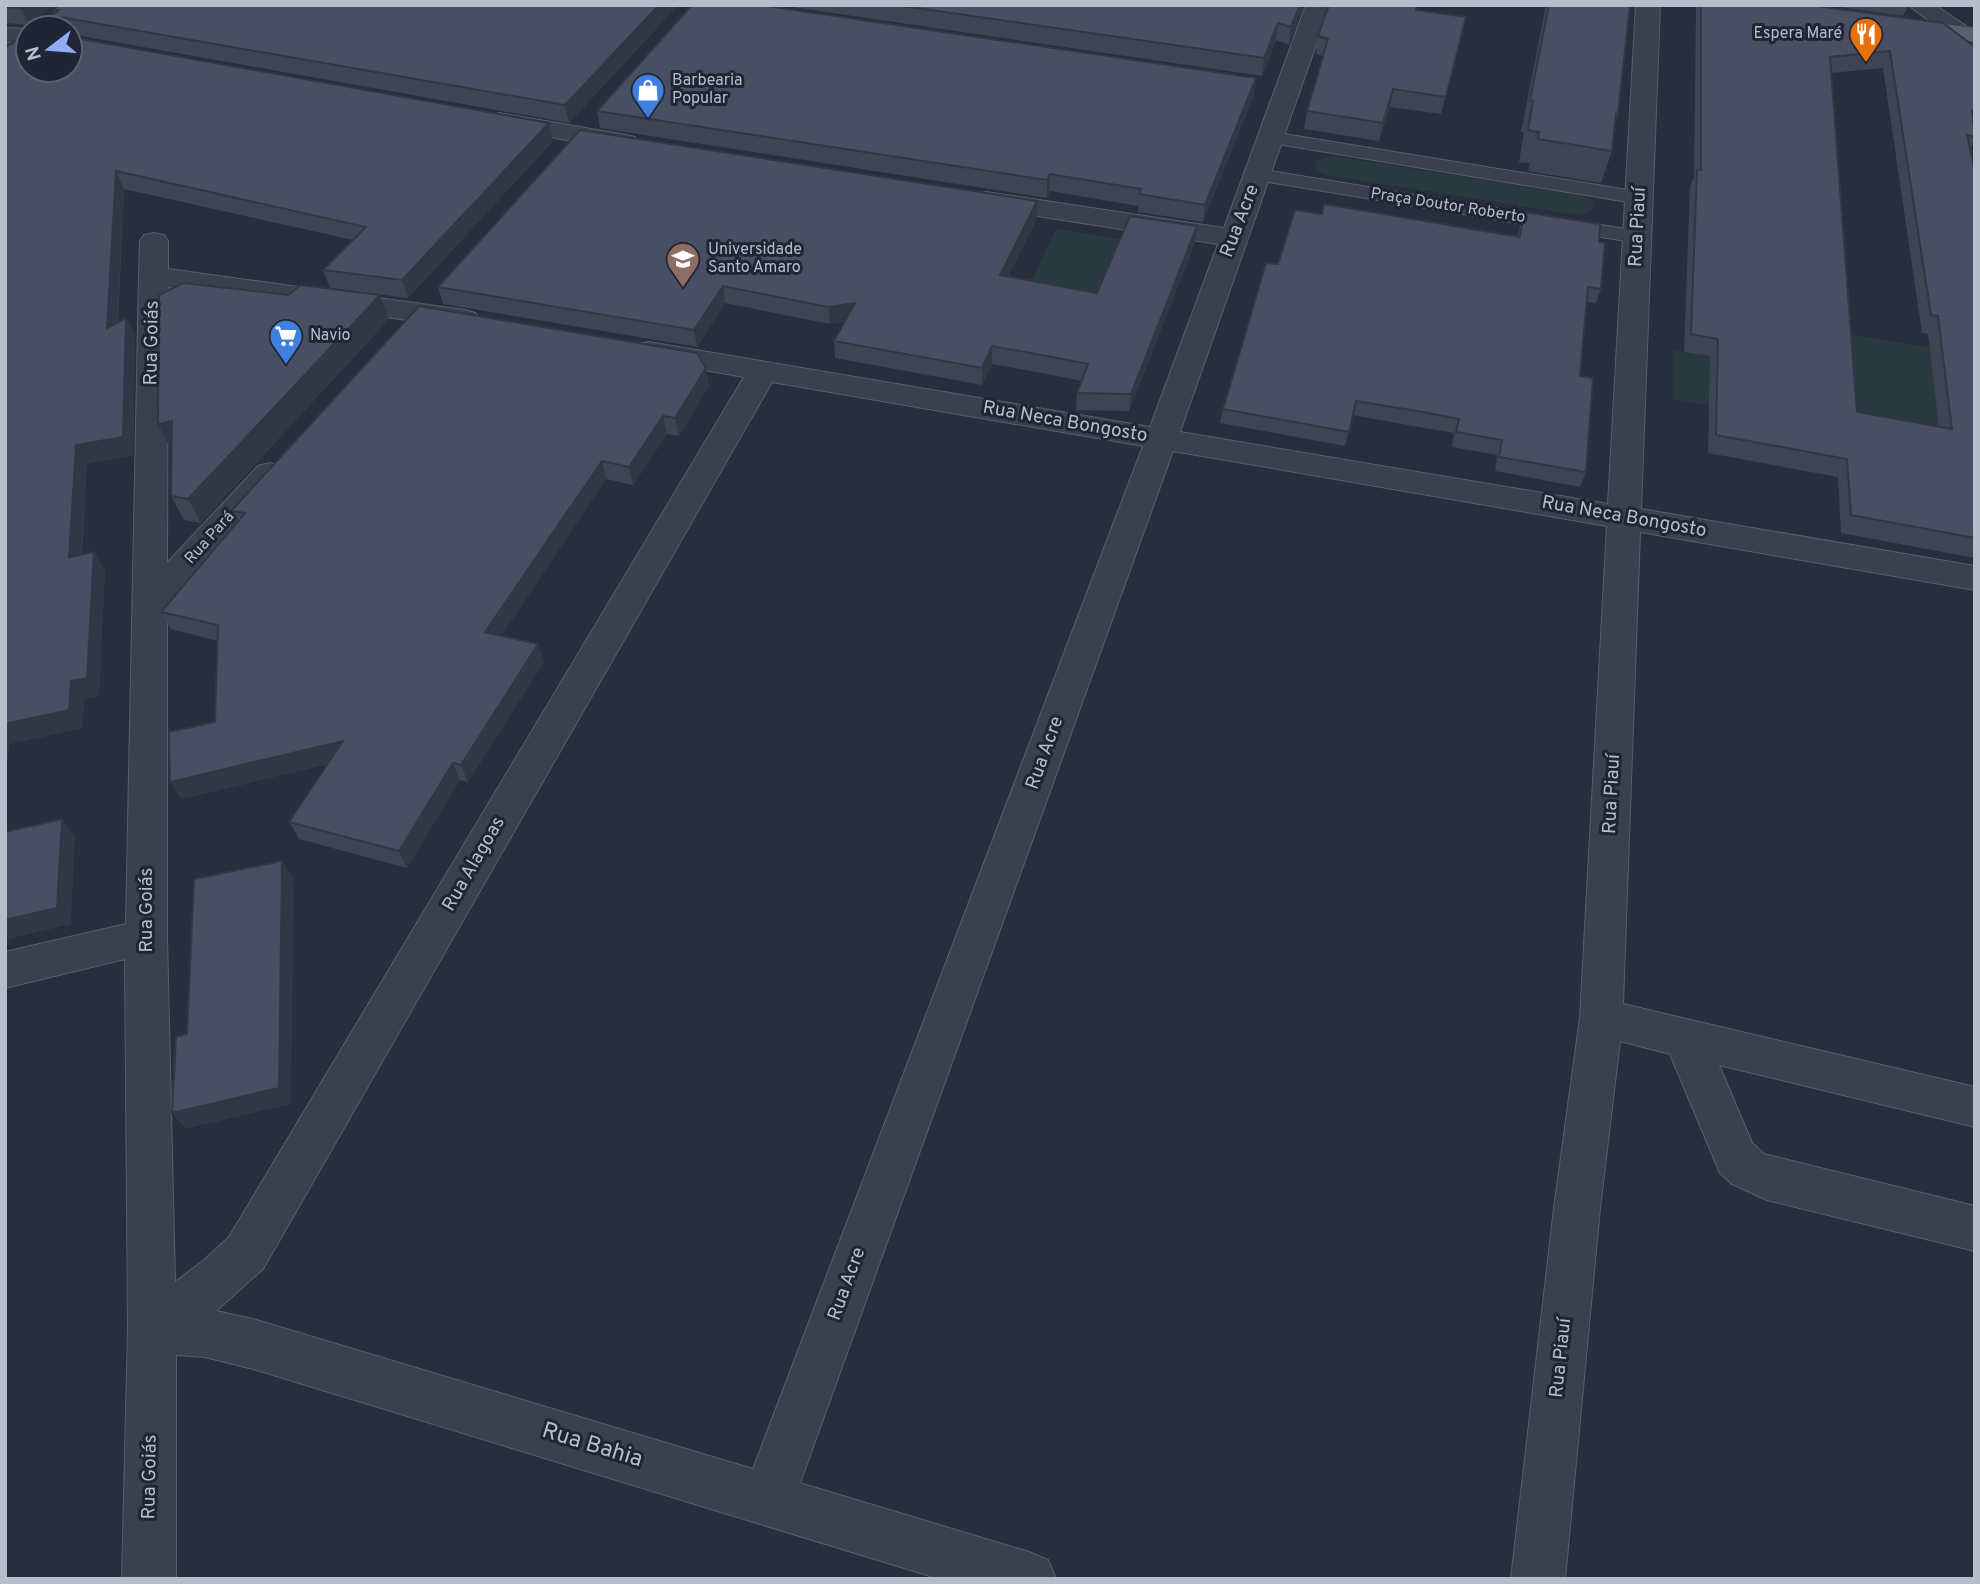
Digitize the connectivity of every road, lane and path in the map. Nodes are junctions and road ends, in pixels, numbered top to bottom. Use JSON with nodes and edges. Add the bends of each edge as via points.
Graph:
{"nodes":[{"id":1,"x":1318,"y":5,"type":"edge"},
{"id":2,"x":1648,"y":5,"type":"edge"},
{"id":3,"x":1919,"y":5,"type":"edge"},
{"id":4,"x":1877,"y":22,"type":"edge"},
{"id":5,"x":1971,"y":37,"type":"edge"},
{"id":6,"x":481,"y":117,"type":"edge"},
{"id":7,"x":1272,"y":138,"type":"junction"},
{"id":8,"x":645,"y":146,"type":"edge"},
{"id":9,"x":1258,"y":175,"type":"junction"},
{"id":10,"x":959,"y":195,"type":"edge"},
{"id":11,"x":1640,"y":198,"type":"junction"},
{"id":12,"x":1638,"y":237,"type":"junction"},
{"id":13,"x":1232,"y":238,"type":"junction"},
{"id":14,"x":428,"y":300,"type":"junction"},
{"id":15,"x":498,"y":324,"type":"edge"},
{"id":16,"x":391,"y":341,"type":"edge"},
{"id":17,"x":617,"y":345,"type":"edge"},
{"id":18,"x":763,"y":371,"type":"junction"},
{"id":19,"x":1162,"y":438,"type":"junction"},
{"id":20,"x":289,"y":452,"type":"edge"},
{"id":21,"x":1625,"y":518,"type":"junction"},
{"id":22,"x":1975,"y":579,"type":"edge"},
{"id":23,"x":150,"y":604,"type":"junction"},
{"id":24,"x":146,"y":937,"type":"junction"},
{"id":25,"x":5,"y":970,"type":"edge"},
{"id":26,"x":1601,"y":1018,"type":"junction"},
{"id":27,"x":1686,"y":1039,"type":"junction"},
{"id":28,"x":1975,"y":1107,"type":"edge"},
{"id":29,"x":1975,"y":1228,"type":"edge"},
{"id":30,"x":152,"y":1329,"type":"junction"},
{"id":31,"x":768,"y":1499,"type":"junction"},
{"id":32,"x":149,"y":1579,"type":"edge"},
{"id":33,"x":1029,"y":1579,"type":"edge"},
{"id":34,"x":1538,"y":1579,"type":"edge"}],
"edges":[{"from":1,"to":7,"type":"street","name":"Rua Acre","via":[[1276,88]]},
{"from":2,"to":11,"type":"street","name":"Rua Piauí"},
{"from":3,"to":5,"type":"street"},
{"from":4,"to":5,"type":"main road"},
{"from":6,"to":8,"type":"street"},
{"from":7,"to":9,"type":"street","name":"Rua Acre"},
{"from":7,"to":11,"type":"lane"},
{"from":9,"to":12,"type":"lane","name":"Praça Doutor Roberto"},
{"from":9,"to":13,"type":"street","name":"Rua Acre"},
{"from":10,"to":13,"type":"street"},
{"from":11,"to":12,"type":"street","name":"Rua Piauí"},
{"from":12,"to":21,"type":"street","name":"Rua Piauí"},
{"from":13,"to":19,"type":"street","name":"Rua Acre"},
{"from":14,"to":15,"type":"street"},
{"from":14,"to":16,"type":"street"},
{"from":14,"to":23,"type":"street","name":"Rua Goiás","via":[[153,259]]},
{"from":17,"to":18,"type":"street","name":"Rua Neca Bongosto"},
{"from":18,"to":19,"type":"street","name":"Rua Neca Bongosto"},
{"from":18,"to":30,"type":"street","name":"Rua Alagoas","via":[[246,1253]]},
{"from":19,"to":21,"type":"street","name":"Rua Neca Bongosto"},
{"from":19,"to":31,"type":"street","name":"Rua Acre"},
{"from":20,"to":23,"type":"street","name":"Rua Pará"},
{"from":21,"to":22,"type":"street","name":"Rua Neca Bongosto"},
{"from":21,"to":26,"type":"street","name":"Rua Piauí"},
{"from":23,"to":24,"type":"street","name":"Rua Goiás"},
{"from":24,"to":25,"type":"street"},
{"from":24,"to":30,"type":"street","name":"Rua Goiás"},
{"from":26,"to":27,"type":"street"},
{"from":26,"to":34,"type":"street","name":"Rua Piauí"},
{"from":27,"to":28,"type":"street"},
{"from":27,"to":29,"type":"street","via":[[1736,1158],[1748,1169],[1767,1178]]},
{"from":30,"to":31,"type":"street","name":"Rua Bahia","via":[[205,1333],[253,1344]]},
{"from":30,"to":32,"type":"street","name":"Rua Goiás"},
{"from":31,"to":33,"type":"street","name":"Rua Bahia"}]}
